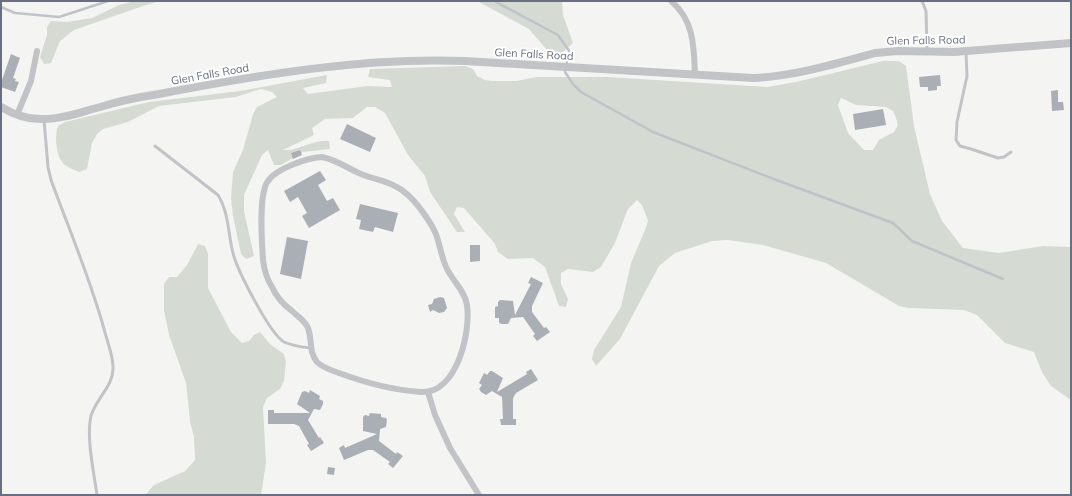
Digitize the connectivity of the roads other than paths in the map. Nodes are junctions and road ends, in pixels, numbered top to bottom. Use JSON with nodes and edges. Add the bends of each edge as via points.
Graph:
{"nodes":[{"id":1,"x":671,"y":1,"type":"edge"},
{"id":2,"x":922,"y":1,"type":"edge"},
{"id":3,"x":1071,"y":43,"type":"edge"},
{"id":4,"x":37,"y":51,"type":"dead end"},
{"id":5,"x":966,"y":51,"type":"junction"},
{"id":6,"x":927,"y":52,"type":"junction"},
{"id":7,"x":695,"y":74,"type":"junction"},
{"id":8,"x":1,"y":107,"type":"edge"},
{"id":9,"x":17,"y":116,"type":"junction"},
{"id":10,"x":44,"y":119,"type":"junction"},
{"id":11,"x":155,"y":146,"type":"dead end"},
{"id":12,"x":1011,"y":152,"type":"dead end"},
{"id":13,"x":311,"y":348,"type":"junction"},
{"id":14,"x":428,"y":392,"type":"junction"},
{"id":15,"x":97,"y":495,"type":"edge"},
{"id":16,"x":479,"y":495,"type":"edge"}],
"edges":[{"from":1,"to":7,"type":"street","via":[[678,7],[689,26],[694,49]]},
{"from":2,"to":6,"type":"lane","via":[[926,11]]},
{"from":3,"to":5,"type":"street","name":"Glen Falls Road"},
{"from":4,"to":9,"type":"street","via":[[31,81]]},
{"from":5,"to":6,"type":"street","name":"Glen Falls Road"},
{"from":5,"to":12,"type":"lane","via":[[966,76],[956,140],[960,146],[998,158]]},
{"from":6,"to":7,"type":"street","name":"Glen Falls Road","via":[[875,53],[772,77]]},
{"from":7,"to":10,"type":"street","name":"Glen Falls Road","via":[[406,60],[354,64],[227,81]]},
{"from":8,"to":9,"type":"street","name":"Glen Falls Road"},
{"from":9,"to":10,"type":"street","name":"Glen Falls Road"},
{"from":10,"to":15,"type":"lane","via":[[51,180],[85,267],[113,366],[111,382],[96,404],[91,417],[90,446]]},
{"from":11,"to":13,"type":"lane","via":[[218,195],[227,217],[229,239],[237,267],[269,326],[284,342]]},
{"from":13,"to":14,"type":"street","via":[[317,362],[325,368],[376,386]]},
{"from":13,"to":14,"type":"street","via":[[308,328],[303,320],[284,304],[267,276],[264,261],[263,197],[264,187],[277,173],[306,160],[322,157],[340,162],[366,176],[390,182],[408,195],[429,221],[445,266],[464,296],[467,306],[466,327],[459,360],[446,380]]},
{"from":14,"to":16,"type":"street","via":[[450,448]]}]}
